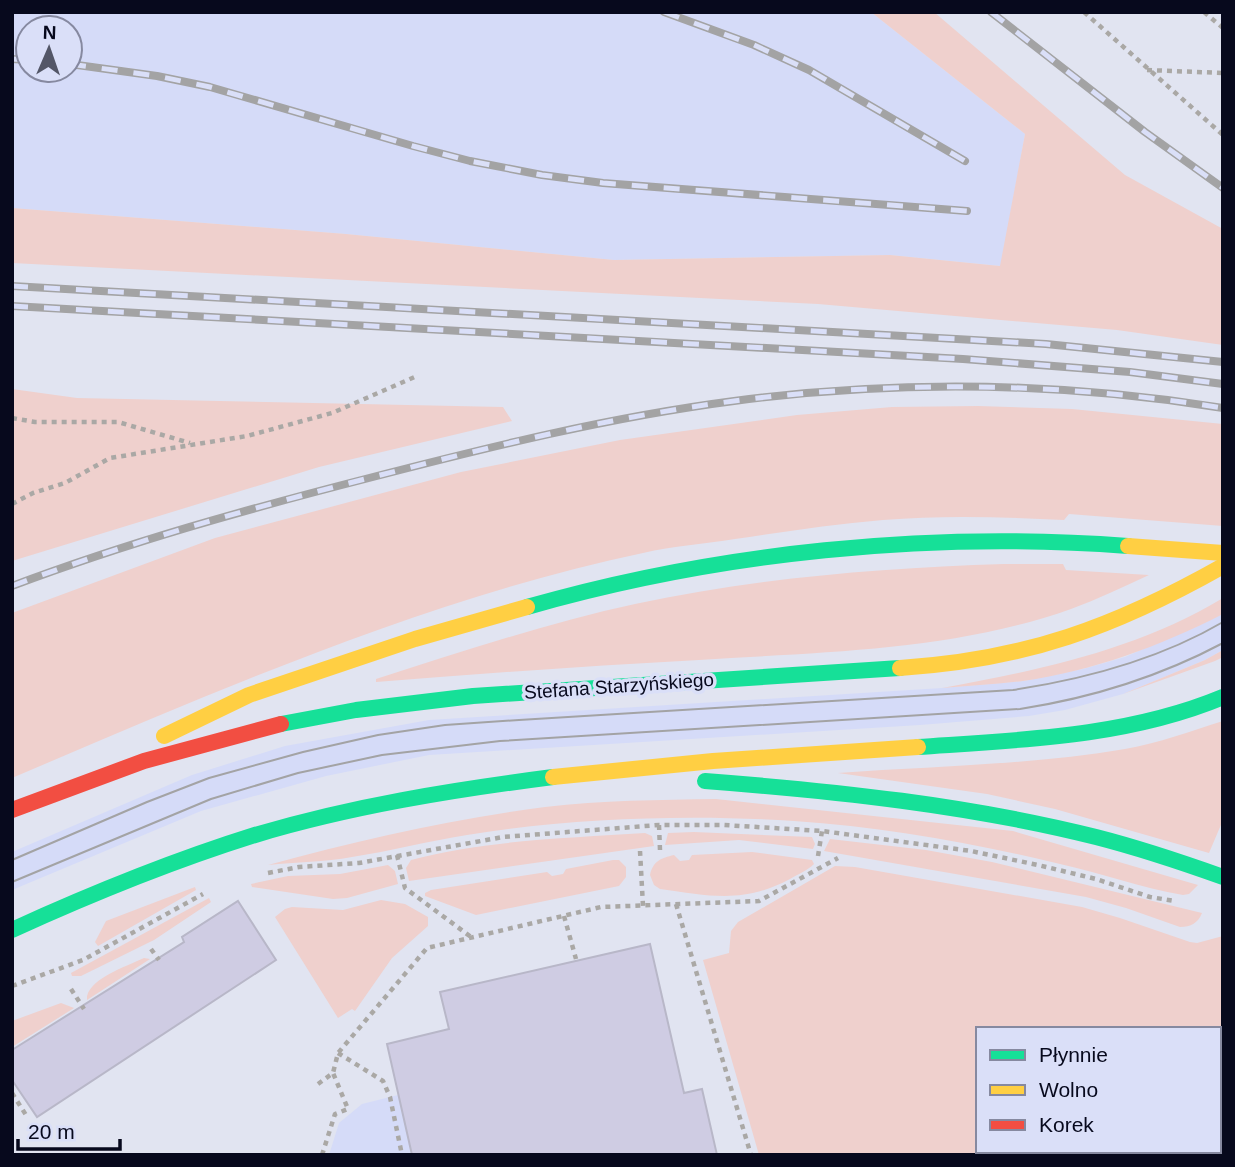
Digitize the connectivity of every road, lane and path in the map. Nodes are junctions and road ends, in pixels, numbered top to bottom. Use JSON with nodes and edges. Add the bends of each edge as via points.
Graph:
{"nodes":[{"id":1,"x":1083,"y":12,"type":"edge"},
{"id":2,"x":1204,"y":12,"type":"edge"},
{"id":3,"x":1223,"y":28,"type":"edge"},
{"id":4,"x":1147,"y":70,"type":"junction"},
{"id":5,"x":1223,"y":73,"type":"edge"},
{"id":6,"x":1223,"y":135,"type":"edge"},
{"id":7,"x":417,"y":376,"type":"dead end"},
{"id":8,"x":12,"y":418,"type":"edge"},
{"id":9,"x":194,"y":445,"type":"junction"},
{"id":10,"x":12,"y":503,"type":"edge"},
{"id":11,"x":1223,"y":553,"type":"edge"},
{"id":12,"x":1223,"y":566,"type":"edge"},
{"id":13,"x":1223,"y":696,"type":"edge"},
{"id":14,"x":588,"y":773,"type":"junction"},
{"id":15,"x":62,"y":788,"type":"junction"},
{"id":16,"x":12,"y":810,"type":"edge"},
{"id":17,"x":659,"y":824,"type":"junction"},
{"id":18,"x":822,"y":831,"type":"junction"},
{"id":19,"x":660,"y":850,"type":"dead end"},
{"id":20,"x":640,"y":851,"type":"dead end"},
{"id":21,"x":397,"y":855,"type":"junction"},
{"id":22,"x":818,"y":856,"type":"dead end"},
{"id":23,"x":838,"y":859,"type":"dead end"},
{"id":24,"x":261,"y":874,"type":"dead end"},
{"id":25,"x":1223,"y":877,"type":"edge"},
{"id":26,"x":209,"y":891,"type":"dead end"},
{"id":27,"x":676,"y":904,"type":"junction"},
{"id":28,"x":1186,"y":904,"type":"dead end"},
{"id":29,"x":643,"y":906,"type":"junction"},
{"id":30,"x":564,"y":916,"type":"junction"},
{"id":31,"x":12,"y":930,"type":"edge"},
{"id":32,"x":471,"y":937,"type":"junction"},
{"id":33,"x":151,"y":949,"type":"dead end"},
{"id":34,"x":576,"y":959,"type":"dead end"},
{"id":35,"x":159,"y":960,"type":"dead end"},
{"id":36,"x":12,"y":986,"type":"edge"},
{"id":37,"x":71,"y":989,"type":"dead end"},
{"id":38,"x":84,"y":1009,"type":"dead end"},
{"id":39,"x":338,"y":1053,"type":"junction"},
{"id":40,"x":333,"y":1073,"type":"junction"},
{"id":41,"x":318,"y":1083,"type":"dead end"},
{"id":42,"x":12,"y":1093,"type":"edge"},
{"id":43,"x":26,"y":1115,"type":"dead end"},
{"id":44,"x":322,"y":1155,"type":"edge"},
{"id":45,"x":402,"y":1155,"type":"edge"},
{"id":46,"x":751,"y":1155,"type":"edge"}],
"edges":[{"from":1,"to":4,"type":"path"},
{"from":2,"to":3,"type":"path"},
{"from":4,"to":5,"type":"path"},
{"from":4,"to":6,"type":"path"},
{"from":7,"to":9,"type":"path","via":[[332,413]]},
{"from":8,"to":9,"type":"path","via":[[118,422]]},
{"from":9,"to":10,"type":"path","via":[[110,458],[65,483]]},
{"from":11,"to":15,"type":"main road","via":[[1063,541],[973,541],[809,551],[580,592],[415,639],[249,695]]},
{"from":12,"to":15,"type":"main road","name":"Stefana Starzyńskiego","via":[[1109,623],[1007,654],[918,667],[508,694],[374,708],[214,739]]},
{"from":13,"to":14,"type":"main road","via":[[1163,717],[1055,736]]},
{"from":14,"to":25,"type":"main road","via":[[800,788],[943,805],[1088,835]]},
{"from":14,"to":31,"type":"main road","via":[[464,788],[338,813],[175,863]]},
{"from":15,"to":16,"type":"main road","name":"Stefana Starzyńskiego"},
{"from":17,"to":18,"type":"path"},
{"from":17,"to":19,"type":"path"},
{"from":17,"to":21,"type":"path","via":[[503,837]]},
{"from":18,"to":22,"type":"path"},
{"from":18,"to":28,"type":"path","via":[[971,851]]},
{"from":20,"to":29,"type":"path"},
{"from":21,"to":24,"type":"path"},
{"from":21,"to":32,"type":"path","via":[[405,888]]},
{"from":23,"to":27,"type":"path","via":[[759,901]]},
{"from":26,"to":36,"type":"path","via":[[83,960]]},
{"from":27,"to":29,"type":"path"},
{"from":27,"to":46,"type":"path"},
{"from":29,"to":30,"type":"path","via":[[601,907]]},
{"from":30,"to":32,"type":"path"},
{"from":30,"to":34,"type":"path"},
{"from":32,"to":39,"type":"path","via":[[426,948]]},
{"from":33,"to":35,"type":"path"},
{"from":37,"to":38,"type":"path"},
{"from":39,"to":40,"type":"path"},
{"from":39,"to":45,"type":"path","via":[[383,1081]]},
{"from":40,"to":41,"type":"path"},
{"from":40,"to":44,"type":"path","via":[[348,1109],[335,1114]]},
{"from":42,"to":43,"type":"path"}]}
